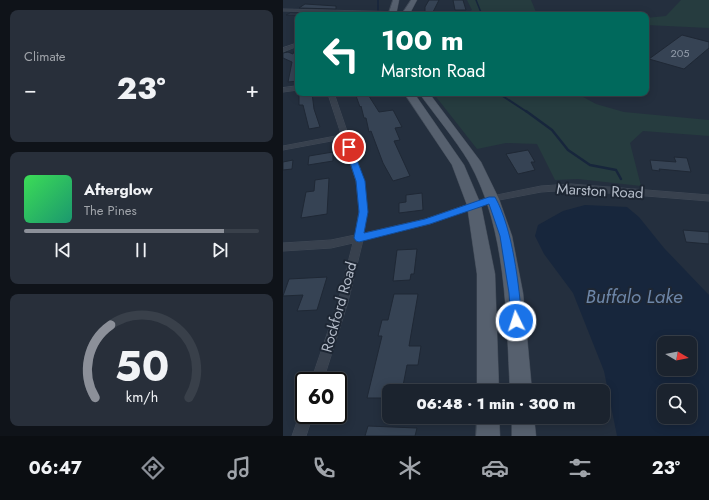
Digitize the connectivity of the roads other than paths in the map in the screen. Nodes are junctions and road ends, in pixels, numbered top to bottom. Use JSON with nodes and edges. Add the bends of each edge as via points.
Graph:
{"nodes":[{"id":1,"x":396,"y":0,"type":"edge"},
{"id":2,"x":414,"y":0,"type":"edge"},
{"id":3,"x":283,"y":10,"type":"edge"},
{"id":4,"x":324,"y":12,"type":"edge"},
{"id":5,"x":393,"y":12,"type":"edge"},
{"id":6,"x":406,"y":12,"type":"edge"},
{"id":7,"x":295,"y":46,"type":"edge"},
{"id":8,"x":283,"y":50,"type":"edge"},
{"id":9,"x":295,"y":88,"type":"edge"},
{"id":10,"x":283,"y":90,"type":"edge"},
{"id":11,"x":332,"y":96,"type":"edge"},
{"id":12,"x":411,"y":96,"type":"edge"},
{"id":13,"x":426,"y":96,"type":"edge"},
{"id":14,"x":345,"y":136,"type":"junction"},
{"id":15,"x":283,"y":148,"type":"edge"},
{"id":16,"x":709,"y":198,"type":"edge"},
{"id":17,"x":492,"y":199,"type":"junction"},
{"id":18,"x":474,"y":205,"type":"junction"},
{"id":19,"x":359,"y":238,"type":"junction"},
{"id":20,"x":283,"y":247,"type":"edge"},
{"id":21,"x":320,"y":372,"type":"edge"},
{"id":22,"x":488,"y":384,"type":"edge"},
{"id":23,"x":520,"y":384,"type":"edge"},
{"id":24,"x":303,"y":424,"type":"edge"},
{"id":25,"x":488,"y":424,"type":"edge"},
{"id":26,"x":523,"y":424,"type":"edge"},
{"id":27,"x":299,"y":436,"type":"edge"},
{"id":28,"x":488,"y":436,"type":"edge"},
{"id":29,"x":524,"y":436,"type":"edge"}],
"edges":[{"from":1,"to":5,"type":"main road"},
{"from":2,"to":6,"type":"main road"},
{"from":3,"to":4,"type":"street"},
{"from":7,"to":8,"type":"street"},
{"from":9,"to":10,"type":"street"},
{"from":11,"to":14,"type":"street","name":"Rockford Road"},
{"from":12,"to":18,"type":"main road","via":[[458,165]]},
{"from":13,"to":17,"type":"main road","via":[[475,162]]},
{"from":14,"to":15,"type":"street"},
{"from":14,"to":19,"type":"street","name":"Rockford Road","via":[[360,181],[363,212]]},
{"from":16,"to":17,"type":"street","name":"Marston Road","via":[[571,187],[541,189]]},
{"from":17,"to":18,"type":"street","name":"Marston Road"},
{"from":17,"to":23,"type":"main road","via":[[505,236],[514,293]]},
{"from":18,"to":19,"type":"street","name":"Marston Road","via":[[427,222]]},
{"from":18,"to":22,"type":"main road","via":[[486,274]]},
{"from":19,"to":20,"type":"street","name":"Marston Road","via":[[331,244]]},
{"from":19,"to":21,"type":"street","name":"Rockford Road","via":[[343,302]]},
{"from":24,"to":27,"type":"street"},
{"from":25,"to":28,"type":"main road"},
{"from":26,"to":29,"type":"main road"}]}
